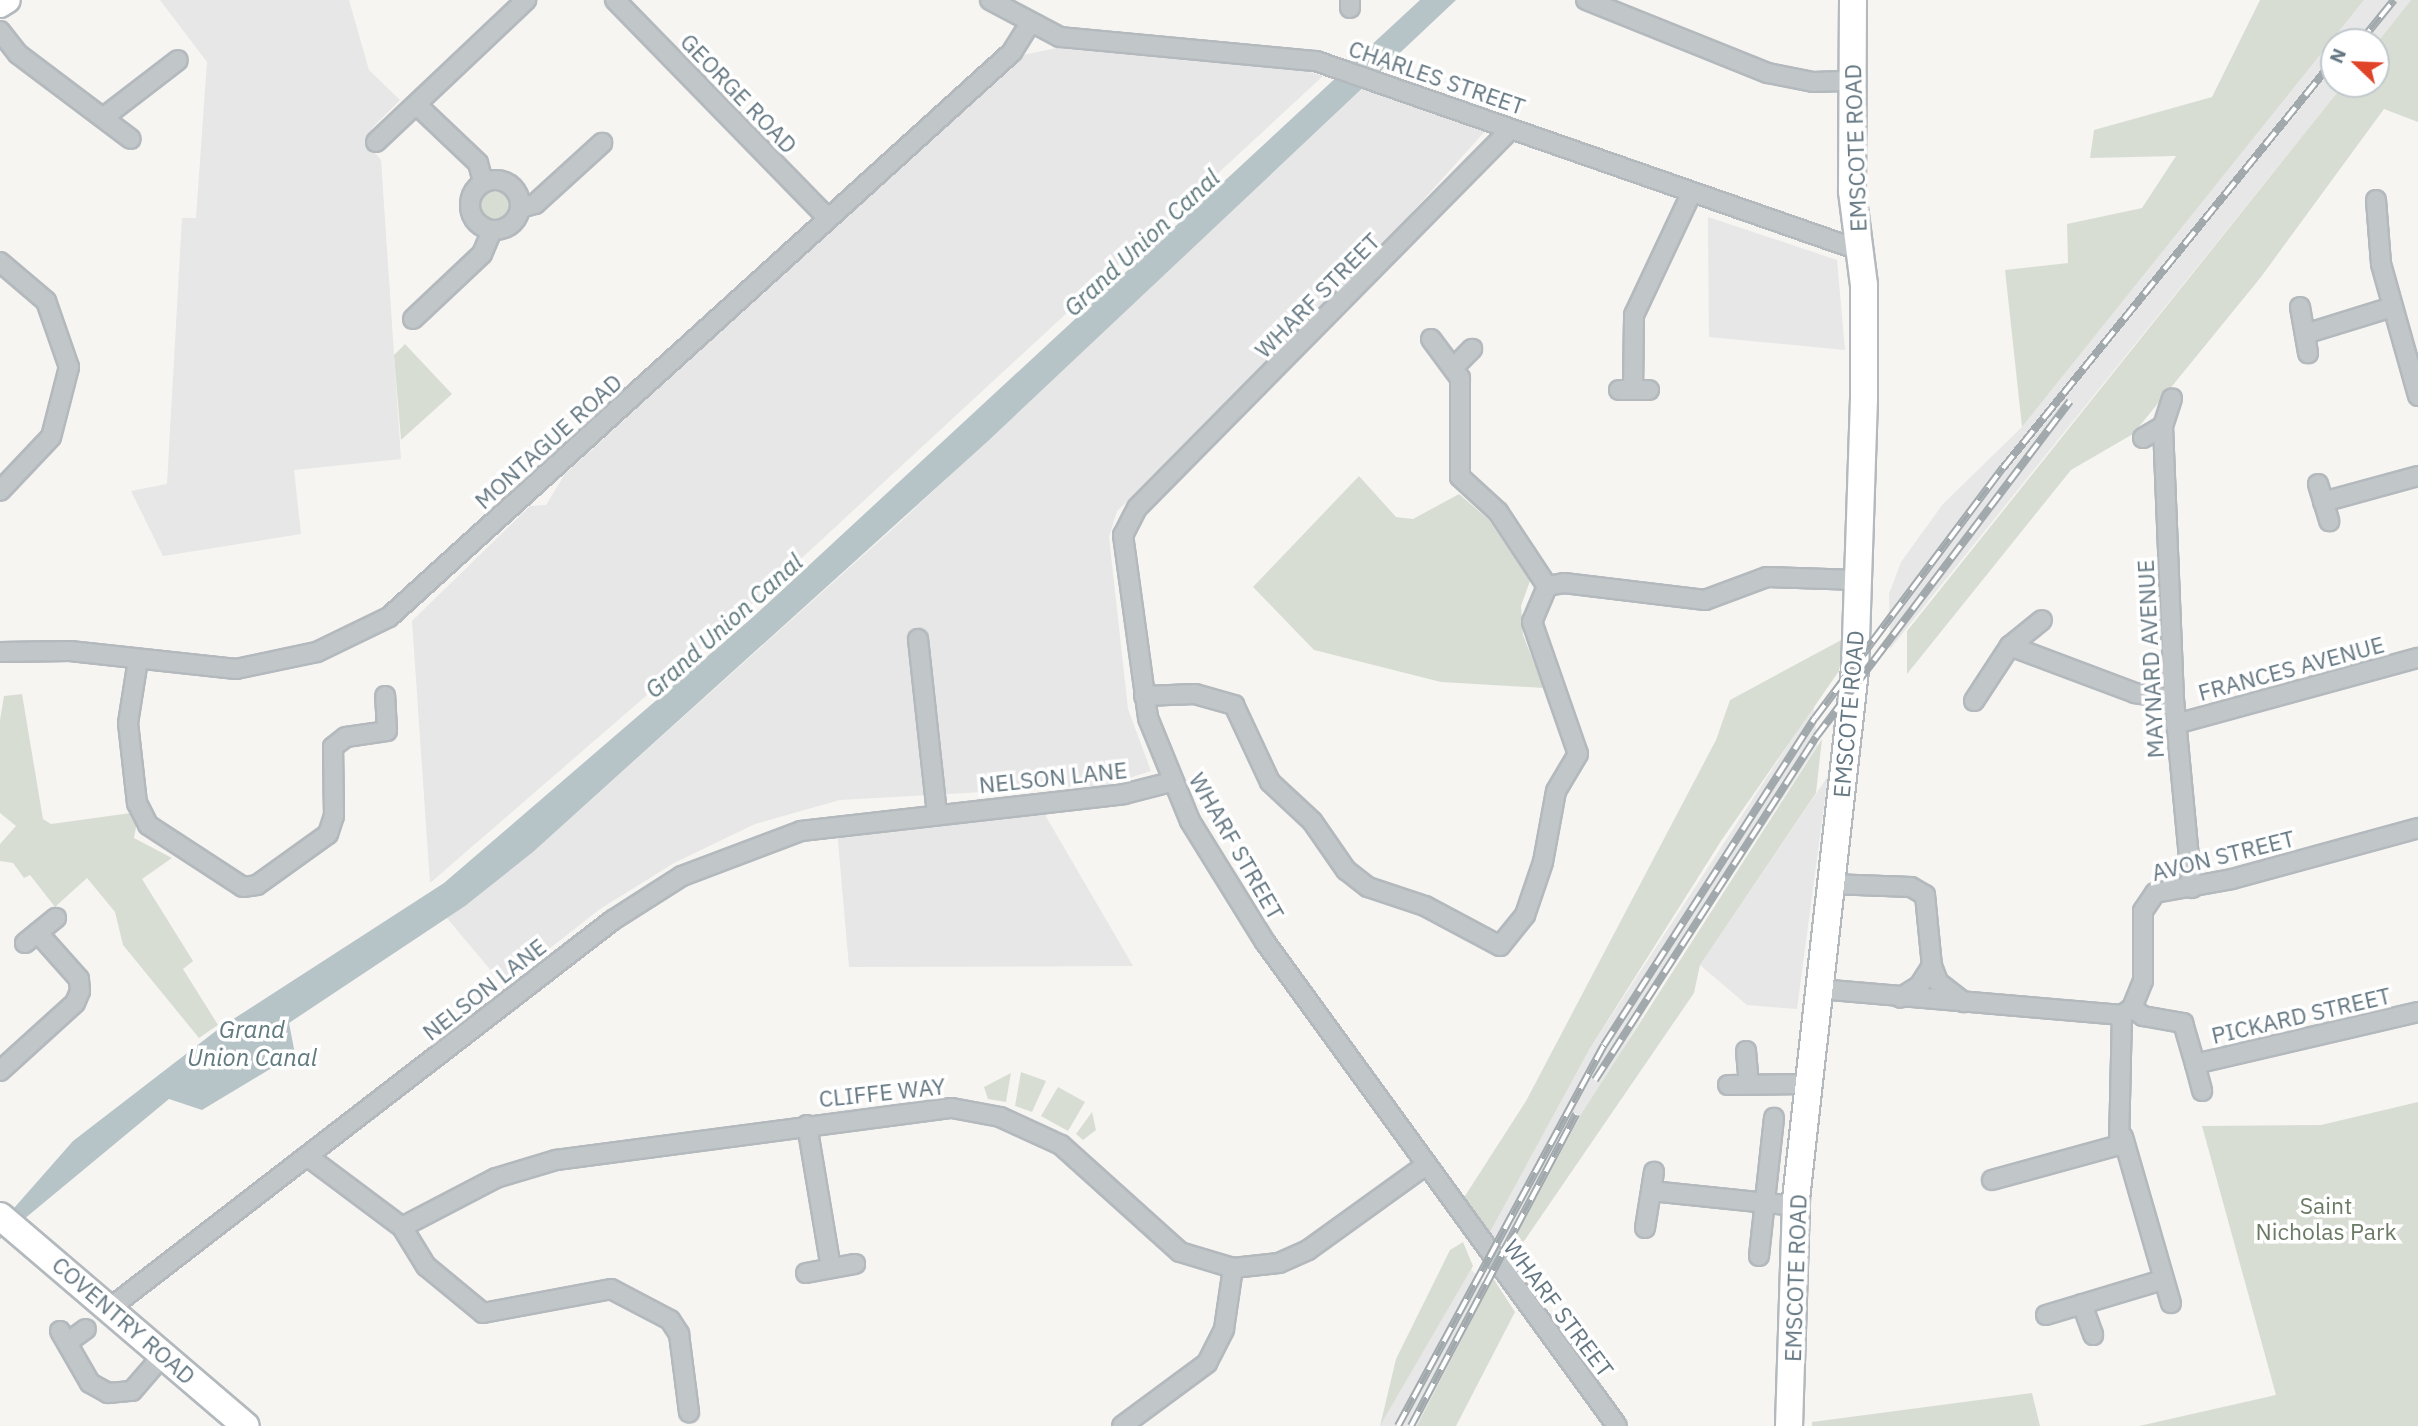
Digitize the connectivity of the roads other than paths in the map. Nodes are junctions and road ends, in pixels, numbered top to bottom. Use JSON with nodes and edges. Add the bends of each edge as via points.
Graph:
{"nodes":[{"id":1,"x":8,"y":0,"type":"edge"},
{"id":2,"x":526,"y":0,"type":"edge"},
{"id":3,"x":615,"y":0,"type":"edge"},
{"id":4,"x":990,"y":0,"type":"edge"},
{"id":5,"x":1587,"y":0,"type":"edge"},
{"id":6,"x":1853,"y":0,"type":"edge"},
{"id":7,"x":0,"y":5,"type":"edge"},
{"id":8,"x":1620,"y":6,"type":"edge"},
{"id":9,"x":1029,"y":25,"type":"junction"},
{"id":10,"x":0,"y":31,"type":"edge"},
{"id":11,"x":178,"y":60,"type":"dead end"},
{"id":12,"x":1851,"y":80,"type":"junction"},
{"id":13,"x":419,"y":107,"type":"junction"},
{"id":14,"x":104,"y":117,"type":"junction"},
{"id":15,"x":1511,"y":129,"type":"junction"},
{"id":16,"x":131,"y":139,"type":"dead end"},
{"id":17,"x":376,"y":142,"type":"dead end"},
{"id":18,"x":602,"y":143,"type":"dead end"},
{"id":19,"x":483,"y":182,"type":"junction"},
{"id":20,"x":1691,"y":194,"type":"junction"},
{"id":21,"x":2376,"y":200,"type":"dead end"},
{"id":22,"x":520,"y":208,"type":"junction"},
{"id":23,"x":828,"y":218,"type":"junction"},
{"id":24,"x":492,"y":230,"type":"junction"},
{"id":25,"x":1859,"y":250,"type":"junction"},
{"id":26,"x":0,"y":262,"type":"edge"},
{"id":27,"x":2300,"y":307,"type":"dead end"},
{"id":28,"x":2392,"y":307,"type":"junction"},
{"id":29,"x":414,"y":319,"type":"dead end"},
{"id":30,"x":2305,"y":334,"type":"junction"},
{"id":31,"x":1431,"y":339,"type":"dead end"},
{"id":32,"x":1472,"y":349,"type":"dead end"},
{"id":33,"x":2308,"y":353,"type":"dead end"},
{"id":34,"x":1456,"y":365,"type":"junction"},
{"id":35,"x":1633,"y":390,"type":"dead end"},
{"id":36,"x":2418,"y":396,"type":"edge"},
{"id":37,"x":2172,"y":398,"type":"dead end"},
{"id":38,"x":2163,"y":426,"type":"junction"},
{"id":39,"x":2143,"y":438,"type":"dead end"},
{"id":40,"x":2418,"y":476,"type":"edge"},
{"id":41,"x":2318,"y":484,"type":"dead end"},
{"id":42,"x":0,"y":491,"type":"edge"},
{"id":43,"x":2323,"y":502,"type":"junction"},
{"id":44,"x":2329,"y":521,"type":"dead end"},
{"id":45,"x":1858,"y":580,"type":"junction"},
{"id":46,"x":1547,"y":586,"type":"junction"},
{"id":47,"x":2042,"y":620,"type":"dead end"},
{"id":48,"x":918,"y":639,"type":"dead end"},
{"id":49,"x":2010,"y":646,"type":"junction"},
{"id":50,"x":0,"y":652,"type":"edge"},
{"id":51,"x":2418,"y":658,"type":"edge"},
{"id":52,"x":138,"y":660,"type":"junction"},
{"id":53,"x":385,"y":696,"type":"dead end"},
{"id":54,"x":1144,"y":696,"type":"junction"},
{"id":55,"x":2174,"y":699,"type":"junction"},
{"id":56,"x":1974,"y":701,"type":"dead end"},
{"id":57,"x":2176,"y":724,"type":"junction"},
{"id":58,"x":1171,"y":782,"type":"junction"},
{"id":59,"x":937,"y":813,"type":"junction"},
{"id":60,"x":2418,"y":828,"type":"edge"},
{"id":61,"x":1830,"y":884,"type":"junction"},
{"id":62,"x":2192,"y":888,"type":"junction"},
{"id":63,"x":56,"y":918,"type":"dead end"},
{"id":64,"x":1932,"y":966,"type":"junction"},
{"id":65,"x":1819,"y":989,"type":"junction"},
{"id":66,"x":1900,"y":998,"type":"junction"},
{"id":67,"x":1964,"y":1002,"type":"junction"},
{"id":68,"x":2127,"y":1012,"type":"junction"},
{"id":69,"x":2418,"y":1013,"type":"edge"},
{"id":70,"x":1746,"y":1051,"type":"dead end"},
{"id":71,"x":2195,"y":1064,"type":"junction"},
{"id":72,"x":0,"y":1071,"type":"edge"},
{"id":73,"x":1749,"y":1083,"type":"junction"},
{"id":74,"x":1807,"y":1084,"type":"junction"},
{"id":75,"x":1728,"y":1085,"type":"dead end"},
{"id":76,"x":2202,"y":1091,"type":"dead end"},
{"id":77,"x":1774,"y":1118,"type":"dead end"},
{"id":78,"x":807,"y":1125,"type":"junction"},
{"id":79,"x":2123,"y":1137,"type":"junction"},
{"id":80,"x":307,"y":1156,"type":"junction"},
{"id":81,"x":1423,"y":1167,"type":"junction"},
{"id":82,"x":1654,"y":1172,"type":"dead end"},
{"id":83,"x":1992,"y":1180,"type":"dead end"},
{"id":84,"x":1651,"y":1191,"type":"junction"},
{"id":85,"x":1766,"y":1203,"type":"junction"},
{"id":86,"x":1796,"y":1206,"type":"junction"},
{"id":87,"x":0,"y":1216,"type":"edge"},
{"id":88,"x":402,"y":1227,"type":"junction"},
{"id":89,"x":1646,"y":1228,"type":"dead end"},
{"id":90,"x":1759,"y":1256,"type":"dead end"},
{"id":91,"x":855,"y":1264,"type":"dead end"},
{"id":92,"x":831,"y":1268,"type":"junction"},
{"id":93,"x":1233,"y":1268,"type":"junction"},
{"id":94,"x":806,"y":1273,"type":"dead end"},
{"id":95,"x":2163,"y":1280,"type":"junction"},
{"id":96,"x":2171,"y":1303,"type":"dead end"},
{"id":97,"x":2082,"y":1304,"type":"junction"},
{"id":98,"x":110,"y":1308,"type":"junction"},
{"id":99,"x":2046,"y":1315,"type":"dead end"},
{"id":100,"x":86,"y":1329,"type":"dead end"},
{"id":101,"x":2093,"y":1335,"type":"dead end"},
{"id":102,"x":164,"y":1354,"type":"junction"},
{"id":103,"x":689,"y":1412,"type":"dead end"},
{"id":104,"x":246,"y":1426,"type":"edge"},
{"id":105,"x":1122,"y":1426,"type":"edge"},
{"id":106,"x":1617,"y":1426,"type":"edge"},
{"id":107,"x":1789,"y":1426,"type":"edge"}],
"edges":[{"from":1,"to":7,"type":"street"},
{"from":2,"to":13,"type":"street"},
{"from":3,"to":23,"type":"street","name":"GEORGE ROAD"},
{"from":4,"to":9,"type":"street","name":"CHARLES STREET"},
{"from":5,"to":8,"type":"street"},
{"from":6,"to":12,"type":"main road","name":"EMSCOTE ROAD"},
{"from":8,"to":12,"type":"street","via":[[1768,73],[1813,82]]},
{"from":9,"to":15,"type":"street","name":"CHARLES STREET","via":[[1094,43],[1276,55],[1328,65]]},
{"from":9,"to":23,"type":"street","name":"MONTAGUE ROAD","via":[[1012,52]]},
{"from":10,"to":14,"type":"street","via":[[18,54]]},
{"from":11,"to":14,"type":"street"},
{"from":12,"to":25,"type":"main road","name":"EMSCOTE ROAD"},
{"from":13,"to":17,"type":"street"},
{"from":13,"to":19,"type":"street","via":[[478,163]]},
{"from":14,"to":16,"type":"street"},
{"from":15,"to":20,"type":"street","name":"CHARLES STREET"},
{"from":15,"to":54,"type":"street","name":"WHARF STREET","via":[[1129,516],[1123,535]]},
{"from":18,"to":22,"type":"street","via":[[535,204]]},
{"from":19,"to":22,"type":"street","via":[[511,186]]},
{"from":19,"to":24,"type":"street","via":[[471,196],[471,210]]},
{"from":20,"to":25,"type":"street","name":"CHARLES STREET"},
{"from":20,"to":35,"type":"street","via":[[1634,315]]},
{"from":21,"to":28,"type":"street","via":[[2377,239]]},
{"from":22,"to":24,"type":"street","via":[[507,228]]},
{"from":23,"to":52,"type":"street","name":"MONTAGUE ROAD","via":[[389,617],[317,652],[265,666],[197,670]]},
{"from":24,"to":29,"type":"street","via":[[482,254]]},
{"from":25,"to":45,"type":"main road","name":"EMSCOTE ROAD","via":[[1864,429]]},
{"from":26,"to":42,"type":"street","via":[[46,301],[69,367],[51,437]]},
{"from":27,"to":30,"type":"street"},
{"from":28,"to":30,"type":"street"},
{"from":28,"to":36,"type":"street"},
{"from":30,"to":33,"type":"street"},
{"from":31,"to":34,"type":"street"},
{"from":32,"to":34,"type":"street"},
{"from":34,"to":46,"type":"street","via":[[1460,477],[1497,512]]},
{"from":37,"to":38,"type":"street","name":"MAYNARD AVENUE"},
{"from":38,"to":39,"type":"street"},
{"from":38,"to":55,"type":"street","name":"MAYNARD AVENUE"},
{"from":40,"to":43,"type":"street"},
{"from":41,"to":43,"type":"street"},
{"from":43,"to":44,"type":"street"},
{"from":45,"to":46,"type":"street","via":[[1767,577],[1705,600],[1564,583]]},
{"from":45,"to":61,"type":"main road","name":"EMSCOTE ROAD","via":[[1853,689]]},
{"from":46,"to":54,"type":"street","via":[[1532,622],[1578,754],[1556,791],[1543,862],[1525,915],[1500,946],[1425,906],[1368,887],[1346,870],[1312,821],[1270,782],[1234,705],[1195,694]]},
{"from":47,"to":49,"type":"street"},
{"from":48,"to":59,"type":"street"},
{"from":49,"to":55,"type":"street","via":[[2135,693]]},
{"from":49,"to":56,"type":"street"},
{"from":50,"to":52,"type":"street","name":"MONTAGUE ROAD","via":[[70,651]]},
{"from":51,"to":57,"type":"street","name":"FRANCES AVENUE"},
{"from":52,"to":53,"type":"street","via":[[128,723],[137,803],[148,825],[243,887],[257,885],[328,834],[333,747],[346,737],[387,731]]},
{"from":54,"to":58,"type":"street","name":"WHARF STREET"},
{"from":55,"to":57,"type":"street","name":"MAYNARD AVENUE"},
{"from":57,"to":62,"type":"street","name":"MAYNARD AVENUE"},
{"from":58,"to":59,"type":"street","name":"NELSON LANE","via":[[1136,793]]},
{"from":58,"to":81,"type":"street","name":"WHARF STREET","via":[[1265,942]]},
{"from":59,"to":80,"type":"street","name":"NELSON LANE","via":[[801,831],[682,876],[613,920]]},
{"from":60,"to":62,"type":"street","name":"AVON STREET"},
{"from":61,"to":64,"type":"street","via":[[1920,889],[1929,903]]},
{"from":61,"to":65,"type":"main road","name":"EMSCOTE ROAD"},
{"from":62,"to":68,"type":"street","name":"AVON STREET","via":[[2147,900],[2143,981]]},
{"from":63,"to":72,"type":"street","via":[[32,938],[79,979],[80,991],[75,1003]]},
{"from":64,"to":66,"type":"street","via":[[1919,986]]},
{"from":64,"to":67,"type":"street","via":[[1938,982]]},
{"from":65,"to":66,"type":"street","name":"PICKARD STREET"},
{"from":65,"to":74,"type":"main road","name":"EMSCOTE ROAD"},
{"from":66,"to":67,"type":"street","name":"PICKARD STREET"},
{"from":67,"to":68,"type":"street","name":"PICKARD STREET"},
{"from":68,"to":71,"type":"street","name":"PICKARD STREET","via":[[2183,1023]]},
{"from":68,"to":79,"type":"street"},
{"from":69,"to":71,"type":"street","name":"PICKARD STREET"},
{"from":70,"to":73,"type":"street"},
{"from":71,"to":76,"type":"street","name":"PICKARD STREET"},
{"from":73,"to":74,"type":"street"},
{"from":73,"to":75,"type":"street"},
{"from":74,"to":86,"type":"main road","name":"EMSCOTE ROAD"},
{"from":77,"to":85,"type":"street"},
{"from":78,"to":88,"type":"street","name":"CLIFFE WAY","via":[[556,1160],[496,1178]]},
{"from":78,"to":92,"type":"street"},
{"from":78,"to":93,"type":"street","name":"CLIFFE WAY","via":[[936,1108],[1000,1117],[1081,1159],[1180,1251]]},
{"from":79,"to":83,"type":"street","via":[[2112,1148]]},
{"from":79,"to":95,"type":"street"},
{"from":80,"to":88,"type":"street"},
{"from":80,"to":98,"type":"street","name":"NELSON LANE"},
{"from":81,"to":93,"type":"street","name":"CLIFFE WAY","via":[[1308,1250],[1279,1263]]},
{"from":81,"to":106,"type":"street","name":"WHARF STREET"},
{"from":82,"to":84,"type":"street"},
{"from":84,"to":85,"type":"street"},
{"from":84,"to":89,"type":"street"},
{"from":85,"to":86,"type":"street"},
{"from":85,"to":90,"type":"street"},
{"from":86,"to":107,"type":"main road","name":"EMSCOTE ROAD"},
{"from":87,"to":98,"type":"main road","name":"COVENTRY ROAD"},
{"from":88,"to":103,"type":"street","via":[[426,1266],[483,1313],[611,1289],[670,1320],[679,1334]]},
{"from":91,"to":92,"type":"street"},
{"from":92,"to":94,"type":"street"},
{"from":93,"to":105,"type":"street","via":[[1224,1329],[1207,1363]]},
{"from":95,"to":96,"type":"street"},
{"from":95,"to":97,"type":"street"},
{"from":97,"to":99,"type":"street"},
{"from":97,"to":101,"type":"street"},
{"from":98,"to":102,"type":"main road","name":"COVENTRY ROAD"},
{"from":100,"to":102,"type":"street","via":[[64,1336],[90,1382],[114,1394],[134,1389]]},
{"from":102,"to":104,"type":"main road","name":"COVENTRY ROAD"}]}
